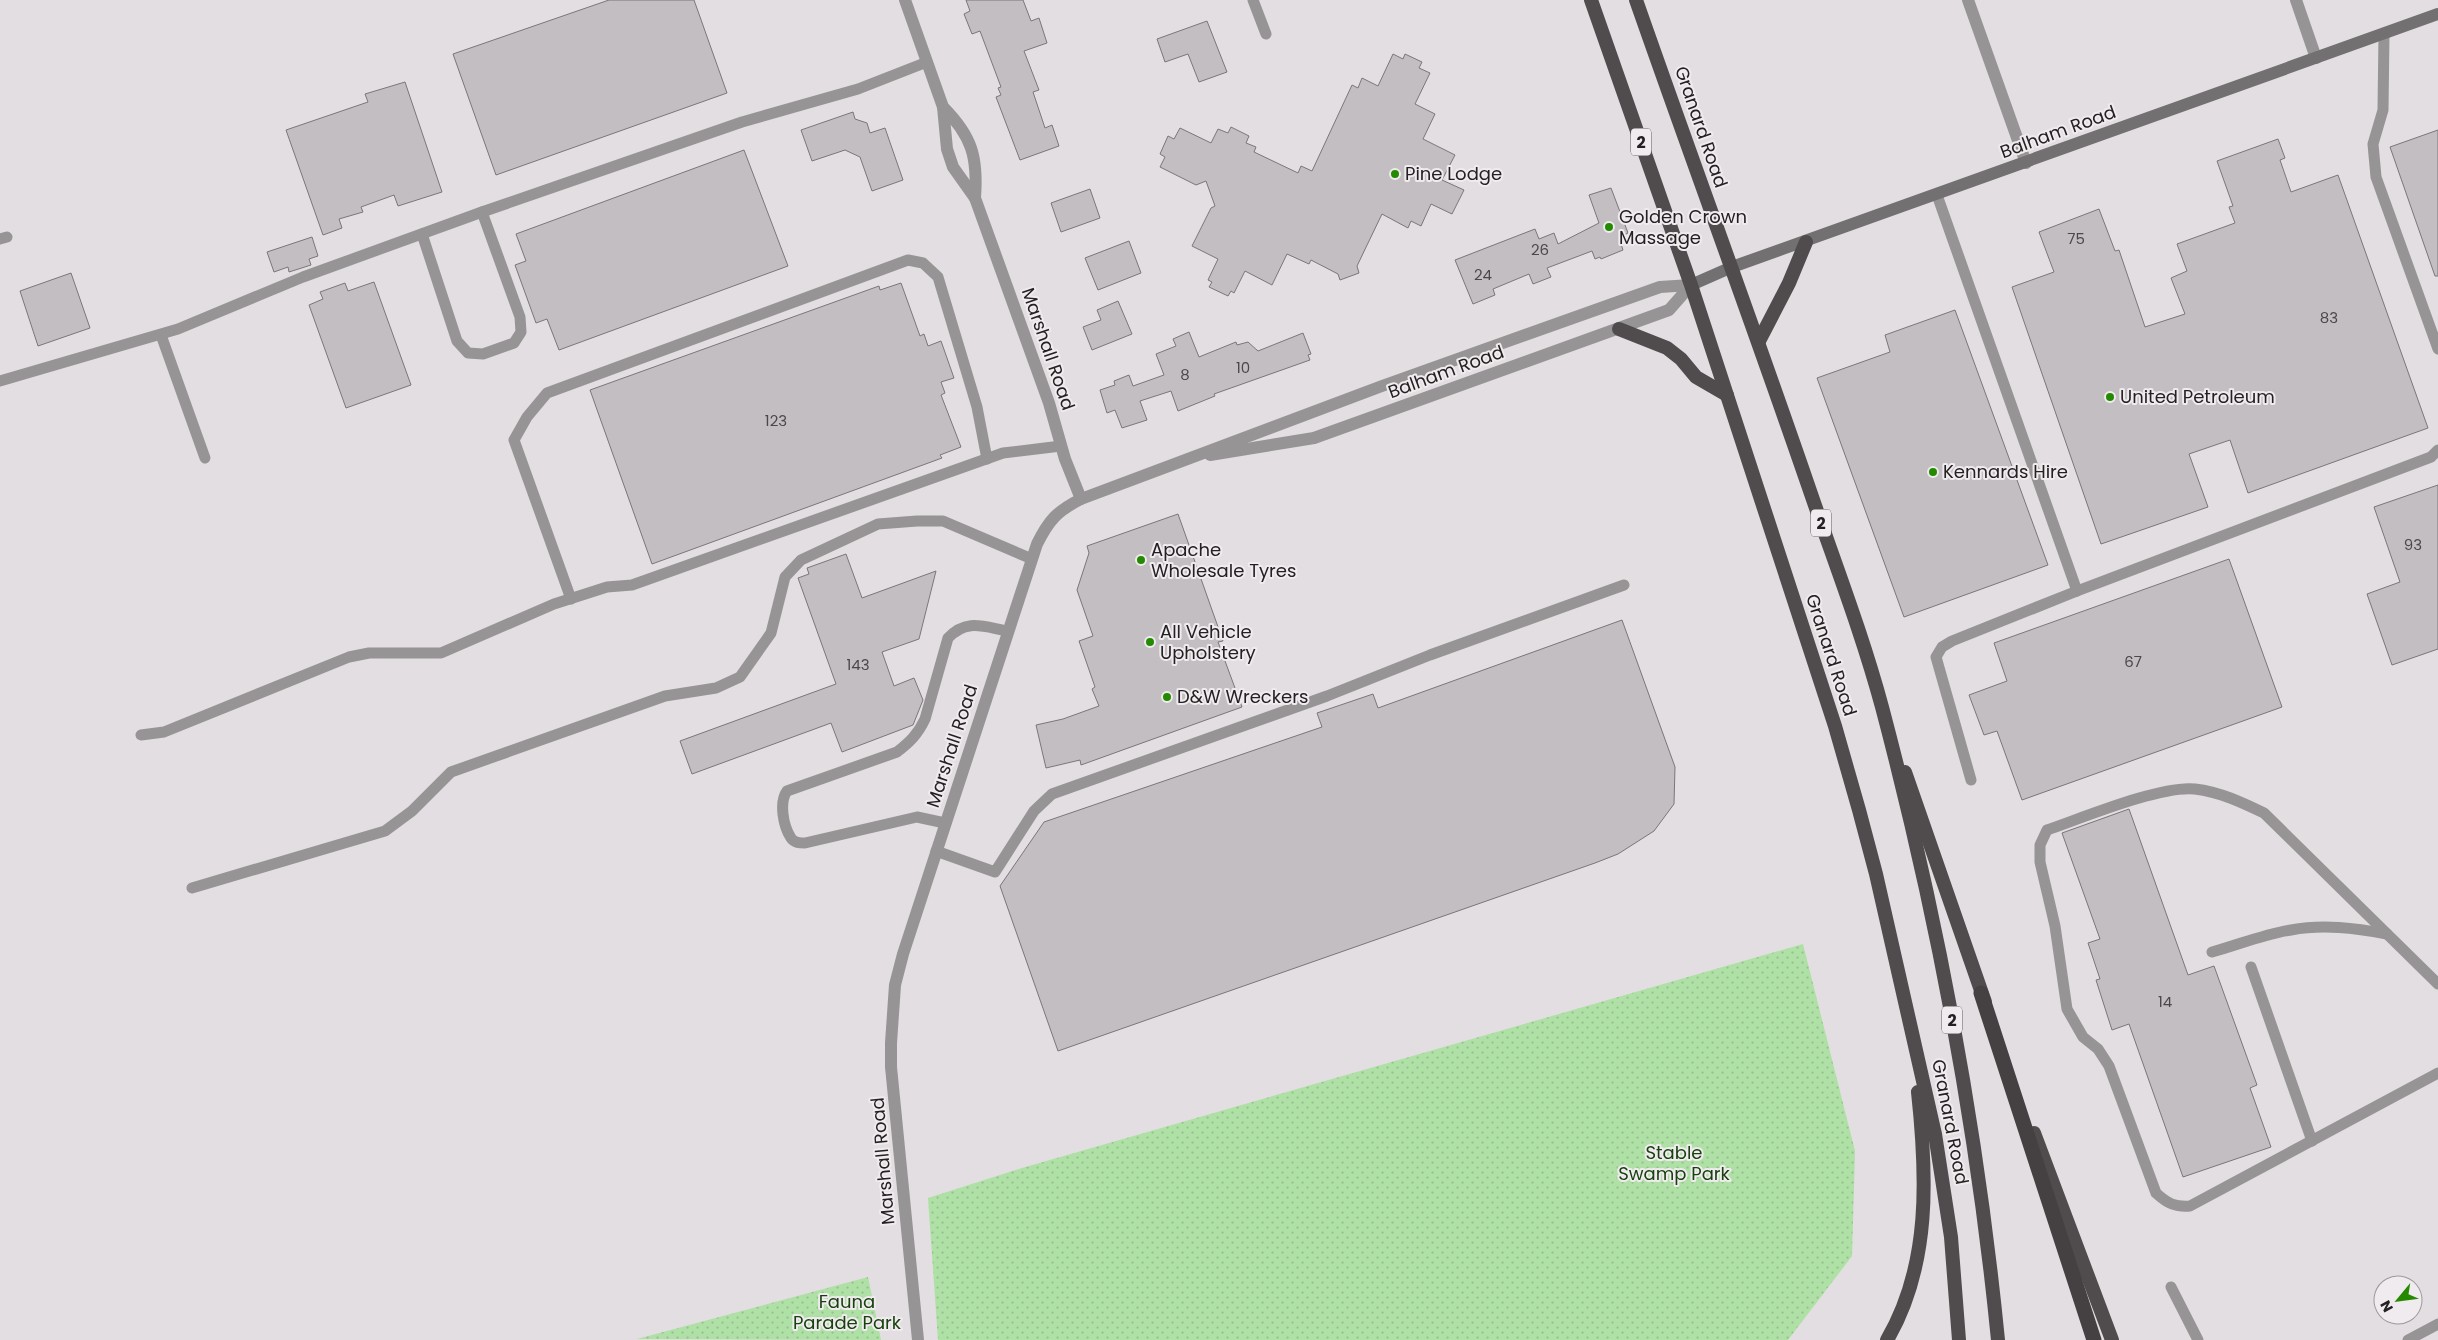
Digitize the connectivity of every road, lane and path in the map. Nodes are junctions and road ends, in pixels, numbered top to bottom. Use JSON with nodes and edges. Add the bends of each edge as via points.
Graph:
{"nodes":[{"id":1,"x":905,"y":0,"type":"edge"},
{"id":2,"x":1253,"y":0,"type":"edge"},
{"id":3,"x":1591,"y":0,"type":"edge"},
{"id":4,"x":1636,"y":0,"type":"edge"},
{"id":5,"x":1968,"y":0,"type":"edge"},
{"id":6,"x":2296,"y":0,"type":"edge"},
{"id":7,"x":2438,"y":14,"type":"edge"},
{"id":8,"x":1266,"y":34,"type":"dead end"},
{"id":9,"x":2384,"y":34,"type":"junction"},
{"id":10,"x":2316,"y":58,"type":"junction"},
{"id":11,"x":927,"y":62,"type":"junction"},
{"id":12,"x":943,"y":106,"type":"junction"},
{"id":13,"x":2026,"y":163,"type":"junction"},
{"id":14,"x":1937,"y":195,"type":"junction"},
{"id":15,"x":975,"y":198,"type":"junction"},
{"id":16,"x":482,"y":212,"type":"junction"},
{"id":17,"x":422,"y":234,"type":"junction"},
{"id":18,"x":1806,"y":242,"type":"junction"},
{"id":19,"x":1732,"y":267,"type":"junction"},
{"id":20,"x":1690,"y":285,"type":"junction"},
{"id":21,"x":1619,"y":329,"type":"junction"},
{"id":22,"x":161,"y":335,"type":"junction"},
{"id":23,"x":1759,"y":341,"type":"junction"},
{"id":24,"x":2438,"y":349,"type":"edge"},
{"id":25,"x":1,"y":378,"type":"edge"},
{"id":26,"x":1727,"y":395,"type":"junction"},
{"id":27,"x":1061,"y":446,"type":"junction"},
{"id":28,"x":2438,"y":450,"type":"edge"},
{"id":29,"x":1198,"y":456,"type":"junction"},
{"id":30,"x":205,"y":458,"type":"dead end"},
{"id":31,"x":987,"y":459,"type":"junction"},
{"id":32,"x":1081,"y":499,"type":"junction"},
{"id":33,"x":1032,"y":559,"type":"junction"},
{"id":34,"x":1624,"y":585,"type":"dead end"},
{"id":35,"x":2077,"y":591,"type":"junction"},
{"id":36,"x":571,"y":599,"type":"junction"},
{"id":37,"x":1008,"y":631,"type":"junction"},
{"id":38,"x":1881,"y":705,"type":"junction"},
{"id":39,"x":140,"y":735,"type":"dead end"},
{"id":40,"x":1971,"y":780,"type":"dead end"},
{"id":41,"x":945,"y":822,"type":"junction"},
{"id":42,"x":936,"y":851,"type":"junction"},
{"id":43,"x":192,"y":888,"type":"dead end"},
{"id":44,"x":2387,"y":934,"type":"junction"},
{"id":45,"x":2212,"y":952,"type":"dead end"},
{"id":46,"x":2251,"y":967,"type":"dead end"},
{"id":47,"x":2438,"y":984,"type":"edge"},
{"id":48,"x":1981,"y":993,"type":"junction"},
{"id":49,"x":1913,"y":1031,"type":"junction"},
{"id":50,"x":2438,"y":1073,"type":"edge"},
{"id":51,"x":2312,"y":1140,"type":"junction"},
{"id":52,"x":2171,"y":1287,"type":"dead end"},
{"id":53,"x":2438,"y":1324,"type":"edge"},
{"id":54,"x":918,"y":1340,"type":"edge"},
{"id":55,"x":1887,"y":1340,"type":"edge"},
{"id":56,"x":1959,"y":1340,"type":"edge"},
{"id":57,"x":1998,"y":1340,"type":"edge"},
{"id":58,"x":2094,"y":1340,"type":"edge"},
{"id":59,"x":2112,"y":1340,"type":"edge"},
{"id":60,"x":2198,"y":1340,"type":"edge"},
{"id":61,"x":2408,"y":1340,"type":"edge"}],
"edges":[{"from":1,"to":11,"type":"street","name":"Marshall Road"},
{"from":2,"to":8,"type":"lane"},
{"from":3,"to":20,"type":"highway","name":"Granard Road","number":"2"},
{"from":4,"to":19,"type":"highway","name":"Granard Road","number":"2"},
{"from":5,"to":13,"type":"street"},
{"from":6,"to":10,"type":"street"},
{"from":7,"to":9,"type":"main road","name":"Balham Road"},
{"from":9,"to":10,"type":"main road","name":"Balham Road"},
{"from":9,"to":24,"type":"lane","via":[[2383,110],[2374,144],[2376,177]]},
{"from":10,"to":13,"type":"main road","name":"Balham Road"},
{"from":11,"to":12,"type":"street","name":"Marshall Road"},
{"from":11,"to":16,"type":"lane","via":[[858,89],[742,122]]},
{"from":12,"to":15,"type":"street","name":"Marshall Road","via":[[947,149],[962,181]]},
{"from":12,"to":15,"type":"street","name":"Marshall Road","via":[[968,137],[975,159]]},
{"from":13,"to":14,"type":"main road","name":"Balham Road"},
{"from":14,"to":18,"type":"main road","name":"Balham Road"},
{"from":14,"to":35,"type":"lane"},
{"from":15,"to":27,"type":"street","name":"Marshall Road","via":[[1050,402]]},
{"from":16,"to":17,"type":"lane"},
{"from":16,"to":17,"type":"lane","via":[[520,317],[521,332],[514,343],[483,354],[468,353],[457,341]]},
{"from":17,"to":22,"type":"lane","via":[[303,276]]},
{"from":18,"to":19,"type":"main road","name":"Balham Road"},
{"from":18,"to":23,"type":"highway","via":[[1790,283]]},
{"from":19,"to":20,"type":"main road","name":"Balham Road"},
{"from":19,"to":23,"type":"highway","name":"Granard Road","number":"2"},
{"from":20,"to":21,"type":"street","name":"Balham Road","via":[[1669,310]]},
{"from":20,"to":26,"type":"highway","name":"Granard Road","number":"2"},
{"from":20,"to":29,"type":"street","name":"Balham Road","via":[[1660,286]]},
{"from":21,"to":26,"type":"highway","via":[[1667,348],[1696,377]]},
{"from":21,"to":29,"type":"street","name":"Balham Road","via":[[1314,438]]},
{"from":22,"to":25,"type":"lane"},
{"from":22,"to":30,"type":"lane"},
{"from":23,"to":38,"type":"highway","name":"Granard Road","number":"2"},
{"from":26,"to":49,"type":"highway","name":"Granard Road","number":"2","via":[[1835,726],[1876,874]]},
{"from":27,"to":31,"type":"lane","via":[[1003,452]]},
{"from":27,"to":32,"type":"street","name":"Marshall Road"},
{"from":28,"to":35,"type":"lane","via":[[2431,457]]},
{"from":29,"to":32,"type":"street","name":"Balham Road"},
{"from":31,"to":36,"type":"lane","via":[[632,586],[607,587]]},
{"from":31,"to":36,"type":"lane","via":[[977,407],[938,277],[923,263],[908,260],[546,393],[514,440]]},
{"from":32,"to":33,"type":"street","name":"Marshall Road","via":[[1058,512],[1051,520]]},
{"from":33,"to":37,"type":"street","name":"Marshall Road"},
{"from":33,"to":43,"type":"lane","via":[[943,521],[878,524],[800,560],[785,577],[771,633],[740,677],[716,688],[665,696],[451,772],[412,811],[385,832]]},
{"from":34,"to":42,"type":"lane","via":[[1052,794],[1034,811],[995,872]]},
{"from":35,"to":40,"type":"lane","via":[[1952,641],[1942,647],[1936,657]]},
{"from":36,"to":39,"type":"lane","via":[[441,653],[369,653],[349,657],[164,732]]},
{"from":37,"to":41,"type":"street","name":"Marshall Road"},
{"from":37,"to":41,"type":"lane","via":[[976,625],[956,629],[948,638],[925,718],[910,742],[897,752],[787,791],[782,797],[782,810],[791,838],[797,842],[806,843],[917,817]]},
{"from":38,"to":48,"type":"highway"},
{"from":38,"to":57,"type":"highway","name":"Granard Road","number":"2","via":[[1929,904],[1966,1094]]},
{"from":41,"to":42,"type":"street","name":"Marshall Road"},
{"from":42,"to":54,"type":"street","name":"Marshall Road","via":[[902,954],[895,985],[890,1043]]},
{"from":44,"to":45,"type":"lane","via":[[2355,928],[2318,927],[2290,930]]},
{"from":44,"to":47,"type":"lane"},
{"from":44,"to":51,"type":"lane","via":[[2264,813],[2229,796],[2193,789],[2168,790],[2047,830],[2040,845],[2040,862],[2055,926],[2067,1009],[2083,1037],[2098,1049],[2109,1066],[2156,1193],[2175,1207],[2190,1206]]},
{"from":46,"to":51,"type":"lane"},
{"from":48,"to":58,"type":"highway"},
{"from":48,"to":59,"type":"highway"},
{"from":49,"to":55,"type":"highway","via":[[1925,1197],[1914,1271],[1903,1306]]},
{"from":49,"to":56,"type":"highway","name":"Granard Road","number":"2","via":[[1942,1172]]},
{"from":50,"to":51,"type":"lane"},
{"from":52,"to":60,"type":"lane"},
{"from":53,"to":61,"type":"lane"}]}
